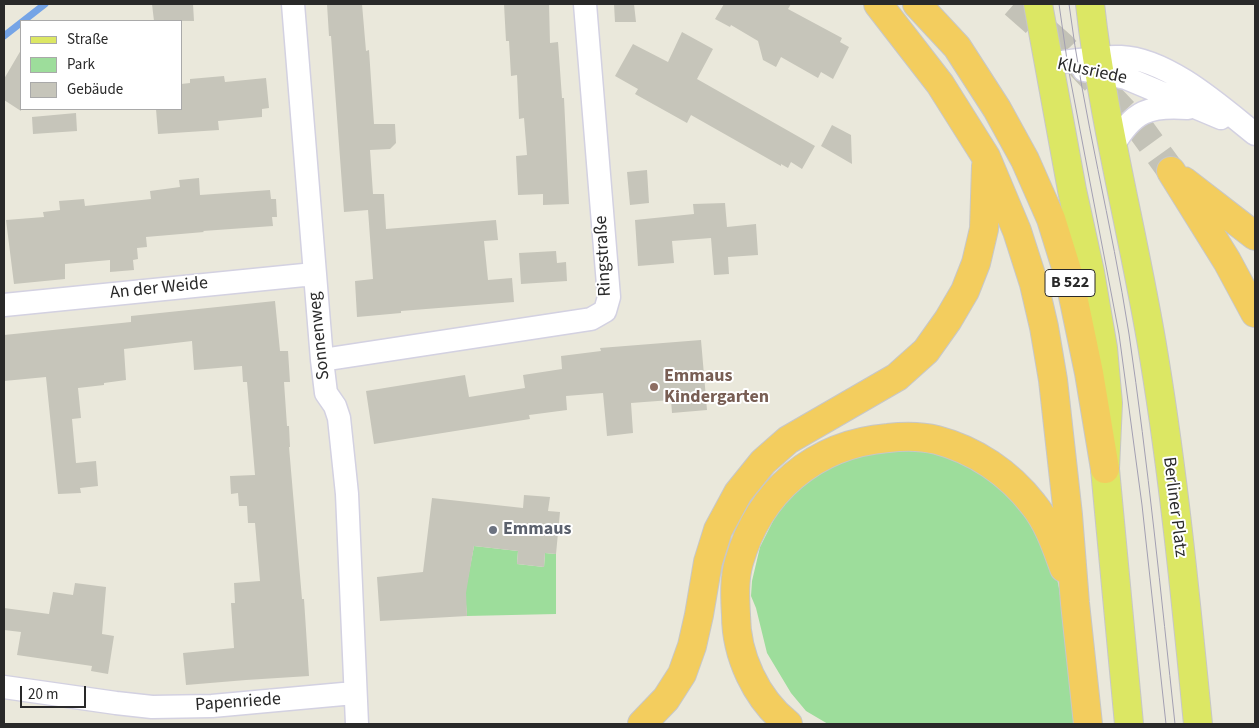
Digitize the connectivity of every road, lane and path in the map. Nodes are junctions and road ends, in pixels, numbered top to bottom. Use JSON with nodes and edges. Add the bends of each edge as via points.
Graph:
{"nodes":[{"id":1,"x":292,"y":4,"type":"edge"},
{"id":2,"x":585,"y":4,"type":"edge"},
{"id":3,"x":878,"y":4,"type":"edge"},
{"id":4,"x":917,"y":4,"type":"edge"},
{"id":5,"x":1038,"y":4,"type":"edge"},
{"id":6,"x":1090,"y":4,"type":"edge"},
{"id":7,"x":1049,"y":64,"type":"junction"},
{"id":8,"x":1097,"y":64,"type":"junction"},
{"id":9,"x":1200,"y":109,"type":"junction"},
{"id":10,"x":1253,"y":133,"type":"edge"},
{"id":11,"x":1113,"y":146,"type":"junction"},
{"id":12,"x":986,"y":157,"type":"junction"},
{"id":13,"x":1255,"y":236,"type":"edge"},
{"id":14,"x":314,"y":274,"type":"junction"},
{"id":15,"x":4,"y":305,"type":"edge"},
{"id":16,"x":1255,"y":313,"type":"edge"},
{"id":17,"x":322,"y":360,"type":"junction"},
{"id":18,"x":1105,"y":469,"type":"junction"},
{"id":19,"x":1075,"y":603,"type":"junction"},
{"id":20,"x":4,"y":687,"type":"edge"},
{"id":21,"x":354,"y":694,"type":"junction"},
{"id":22,"x":357,"y":724,"type":"edge"},
{"id":23,"x":642,"y":724,"type":"edge"},
{"id":24,"x":788,"y":724,"type":"edge"},
{"id":25,"x":1088,"y":724,"type":"edge"},
{"id":26,"x":1129,"y":724,"type":"edge"},
{"id":27,"x":1198,"y":724,"type":"edge"}],
"edges":[{"from":1,"to":14,"type":"street","name":"Sonnenweg"},
{"from":2,"to":17,"type":"street","name":"Ringstraße","via":[[609,296],[605,311],[591,319]]},
{"from":3,"to":12,"type":"highway","via":[[940,84]]},
{"from":4,"to":18,"type":"highway","number":"B 522","via":[[957,47],[997,109],[1025,160],[1051,219],[1071,286]]},
{"from":5,"to":7,"type":"main road"},
{"from":6,"to":8,"type":"main road","name":"Berliner Platz"},
{"from":7,"to":8,"type":"street","name":"Klusriede"},
{"from":7,"to":18,"type":"main road","via":[[1103,348],[1108,403]]},
{"from":8,"to":9,"type":"street","name":"Klusriede"},
{"from":8,"to":10,"type":"street","name":"Klusriede","via":[[1122,57],[1138,59],[1174,74]]},
{"from":8,"to":11,"type":"main road","name":"Berliner Platz"},
{"from":9,"to":10,"type":"street","name":"Klusriede"},
{"from":9,"to":11,"type":"street","name":"Klusriede","via":[[1152,108],[1132,119]]},
{"from":11,"to":27,"type":"main road","name":"Berliner Platz","via":[[1154,358],[1188,619]]},
{"from":12,"to":19,"type":"highway","via":[[1017,232],[1044,327],[1053,380]]},
{"from":12,"to":23,"type":"highway","via":[[982,238],[965,291],[948,320],[926,351],[897,377],[788,440],[763,462],[738,493],[718,530],[708,562],[692,646],[682,674],[666,699]]},
{"from":13,"to":16,"type":"highway","via":[[1171,171],[1227,260]]},
{"from":14,"to":15,"type":"street","name":"An der Weide"},
{"from":14,"to":17,"type":"street","name":"Sonnenweg"},
{"from":17,"to":21,"type":"street","name":"Sonnenweg","via":[[326,393],[339,418],[348,494]]},
{"from":18,"to":26,"type":"main road"},
{"from":19,"to":24,"type":"highway","via":[[1054,539],[1034,505],[994,466],[967,451],[936,440],[904,436],[873,439],[840,448],[810,463],[785,482],[762,509],[738,564],[735,595],[741,653],[753,681]]},
{"from":19,"to":25,"type":"highway"},
{"from":20,"to":21,"type":"street","name":"Papenriede","via":[[152,707],[212,706]]},
{"from":21,"to":22,"type":"street","name":"Sonnenweg"}]}
